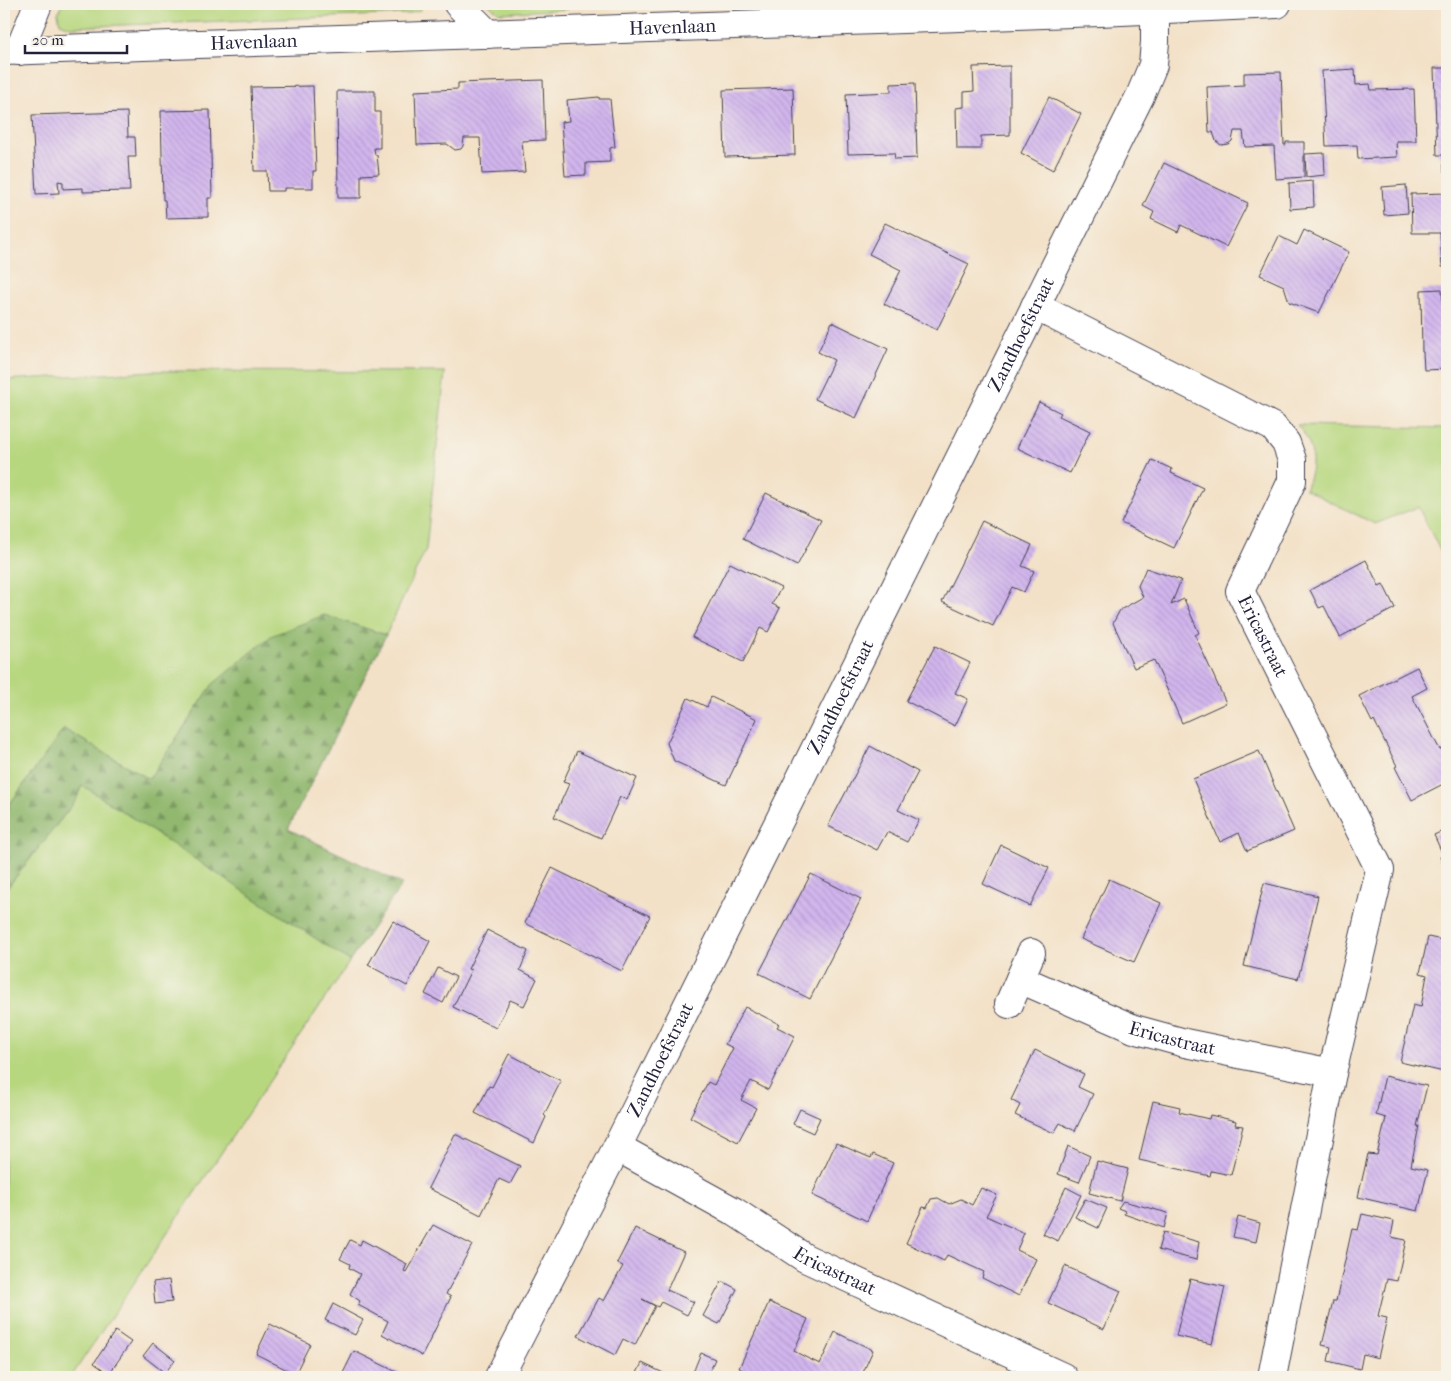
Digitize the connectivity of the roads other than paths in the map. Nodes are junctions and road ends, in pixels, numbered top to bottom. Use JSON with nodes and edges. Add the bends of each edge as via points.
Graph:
{"nodes":[{"id":1,"x":38,"y":4,"type":"edge"},
{"id":2,"x":458,"y":4,"type":"edge"},
{"id":3,"x":1277,"y":4,"type":"edge"},
{"id":4,"x":1206,"y":5,"type":"edge"},
{"id":5,"x":1155,"y":9,"type":"junction"},
{"id":6,"x":488,"y":34,"type":"junction"},
{"id":7,"x":12,"y":51,"type":"edge"},
{"id":8,"x":1035,"y":306,"type":"junction"},
{"id":9,"x":1031,"y":953,"type":"dead end"},
{"id":10,"x":1020,"y":979,"type":"junction"},
{"id":11,"x":1009,"y":1004,"type":"dead end"},
{"id":12,"x":1332,"y":1072,"type":"junction"},
{"id":13,"x":617,"y":1148,"type":"junction"},
{"id":14,"x":499,"y":1377,"type":"edge"},
{"id":15,"x":1063,"y":1377,"type":"edge"},
{"id":16,"x":1272,"y":1377,"type":"edge"}],
"edges":[{"from":1,"to":7,"type":"street","name":"Havenlaan"},
{"from":2,"to":6,"type":"street"},
{"from":3,"to":4,"type":"street","name":"Havenlaan"},
{"from":4,"to":5,"type":"street","name":"Havenlaan"},
{"from":5,"to":6,"type":"street","name":"Havenlaan"},
{"from":5,"to":8,"type":"street","name":"Zandhoefstraat","via":[[1153,64]]},
{"from":6,"to":7,"type":"street","name":"Havenlaan"},
{"from":8,"to":12,"type":"street","name":"Ericastraat","via":[[1274,427],[1286,443],[1292,460],[1292,481],[1240,591],[1380,870]]},
{"from":8,"to":13,"type":"street","name":"Zandhoefstraat"},
{"from":9,"to":10,"type":"street"},
{"from":10,"to":11,"type":"street"},
{"from":10,"to":12,"type":"street","name":"Ericastraat","via":[[1134,1029],[1186,1043]]},
{"from":12,"to":16,"type":"street","name":"Ericastraat"},
{"from":13,"to":14,"type":"street","name":"Zandhoefstraat"},
{"from":13,"to":15,"type":"street","name":"Ericastraat","via":[[735,1212],[805,1258]]}]}
